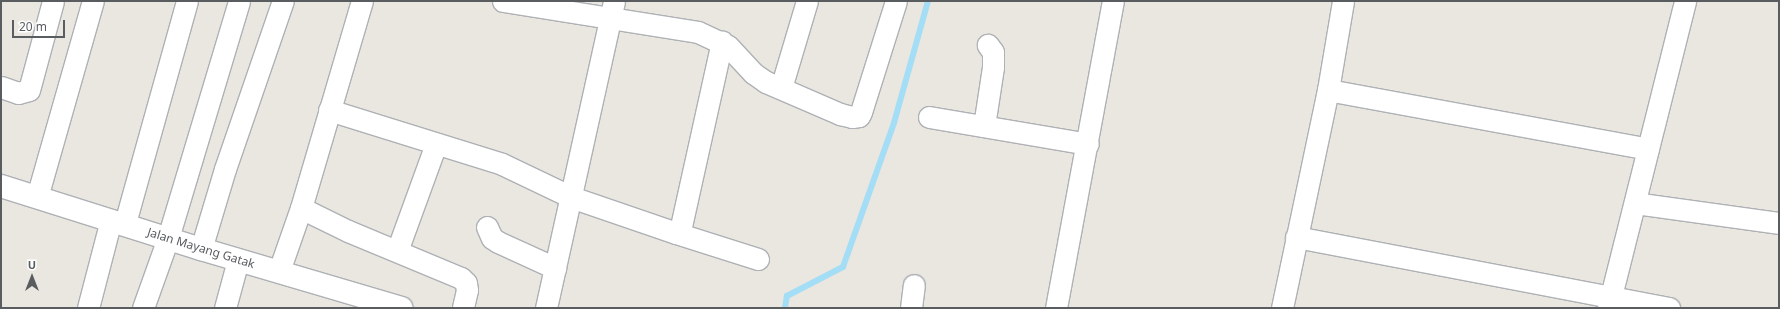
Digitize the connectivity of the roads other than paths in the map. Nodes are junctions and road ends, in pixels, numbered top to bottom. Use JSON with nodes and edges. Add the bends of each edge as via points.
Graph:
{"nodes":[{"id":1,"x":53,"y":1,"type":"edge"},
{"id":2,"x":93,"y":1,"type":"edge"},
{"id":3,"x":187,"y":1,"type":"edge"},
{"id":4,"x":239,"y":1,"type":"edge"},
{"id":5,"x":283,"y":1,"type":"edge"},
{"id":6,"x":362,"y":1,"type":"edge"},
{"id":7,"x":503,"y":1,"type":"edge"},
{"id":8,"x":808,"y":1,"type":"edge"},
{"id":9,"x":896,"y":1,"type":"edge"},
{"id":10,"x":1114,"y":1,"type":"edge"},
{"id":11,"x":1343,"y":1,"type":"edge"},
{"id":12,"x":1685,"y":1,"type":"edge"},
{"id":13,"x":612,"y":10,"type":"edge"},
{"id":14,"x":722,"y":42,"type":"junction"},
{"id":15,"x":988,"y":45,"type":"dead end"},
{"id":16,"x":1,"y":87,"type":"edge"},
{"id":17,"x":780,"y":88,"type":"junction"},
{"id":18,"x":1328,"y":90,"type":"junction"},
{"id":19,"x":329,"y":110,"type":"junction"},
{"id":20,"x":929,"y":117,"type":"dead end"},
{"id":21,"x":984,"y":126,"type":"junction"},
{"id":22,"x":436,"y":144,"type":"junction"},
{"id":23,"x":1088,"y":144,"type":"junction"},
{"id":24,"x":1648,"y":149,"type":"junction"},
{"id":25,"x":1,"y":186,"type":"edge"},
{"id":26,"x":37,"y":197,"type":"junction"},
{"id":27,"x":571,"y":197,"type":"junction"},
{"id":28,"x":1635,"y":203,"type":"junction"},
{"id":29,"x":301,"y":208,"type":"junction"},
{"id":30,"x":118,"y":222,"type":"junction"},
{"id":31,"x":1779,"y":223,"type":"edge"},
{"id":32,"x":487,"y":227,"type":"dead end"},
{"id":33,"x":676,"y":233,"type":"junction"},
{"id":34,"x":1296,"y":237,"type":"junction"},
{"id":35,"x":168,"y":238,"type":"junction"},
{"id":36,"x":201,"y":249,"type":"junction"},
{"id":37,"x":397,"y":251,"type":"junction"},
{"id":38,"x":758,"y":259,"type":"dead end"},
{"id":39,"x":238,"y":260,"type":"junction"},
{"id":40,"x":555,"y":268,"type":"junction"},
{"id":41,"x":279,"y":271,"type":"junction"},
{"id":42,"x":914,"y":285,"type":"dead end"},
{"id":43,"x":1609,"y":303,"type":"edge"},
{"id":44,"x":88,"y":308,"type":"edge"},
{"id":45,"x":143,"y":308,"type":"edge"},
{"id":46,"x":225,"y":308,"type":"edge"},
{"id":47,"x":402,"y":308,"type":"edge"},
{"id":48,"x":463,"y":308,"type":"edge"},
{"id":49,"x":546,"y":308,"type":"edge"},
{"id":50,"x":911,"y":308,"type":"edge"},
{"id":51,"x":1056,"y":308,"type":"edge"},
{"id":52,"x":1282,"y":308,"type":"edge"},
{"id":53,"x":1670,"y":308,"type":"edge"}],
"edges":[{"from":1,"to":16,"type":"street","via":[[29,90],[18,92]]},
{"from":2,"to":26,"type":"street"},
{"from":3,"to":30,"type":"street"},
{"from":4,"to":35,"type":"street"},
{"from":5,"to":36,"type":"street","via":[[225,169]]},
{"from":6,"to":19,"type":"street"},
{"from":7,"to":13,"type":"street"},
{"from":8,"to":17,"type":"street"},
{"from":9,"to":17,"type":"street","via":[[858,116],[840,114]]},
{"from":10,"to":23,"type":"street"},
{"from":11,"to":18,"type":"street"},
{"from":12,"to":24,"type":"street"},
{"from":13,"to":14,"type":"street","via":[[698,32]]},
{"from":13,"to":27,"type":"street"},
{"from":14,"to":17,"type":"street","via":[[753,73]]},
{"from":14,"to":33,"type":"street","via":[[680,230]]},
{"from":15,"to":21,"type":"street","via":[[993,52],[993,67]]},
{"from":18,"to":24,"type":"street"},
{"from":18,"to":34,"type":"street"},
{"from":19,"to":22,"type":"street"},
{"from":19,"to":29,"type":"street"},
{"from":20,"to":21,"type":"street"},
{"from":21,"to":23,"type":"street"},
{"from":22,"to":27,"type":"street","via":[[502,164]]},
{"from":22,"to":37,"type":"street"},
{"from":23,"to":51,"type":"street"},
{"from":24,"to":28,"type":"street"},
{"from":25,"to":26,"type":"street","name":"Jalan Mayang Gatak"},
{"from":26,"to":30,"type":"street","name":"Jalan Mayang Gatak"},
{"from":27,"to":33,"type":"street"},
{"from":27,"to":40,"type":"street"},
{"from":28,"to":31,"type":"street"},
{"from":28,"to":43,"type":"street"},
{"from":29,"to":37,"type":"street"},
{"from":29,"to":41,"type":"street"},
{"from":30,"to":35,"type":"street","name":"Jalan Mayang Gatak"},
{"from":30,"to":44,"type":"street"},
{"from":32,"to":40,"type":"street","via":[[492,238],[498,242]]},
{"from":33,"to":38,"type":"street"},
{"from":34,"to":43,"type":"street","via":[[1452,265]]},
{"from":34,"to":52,"type":"street"},
{"from":35,"to":36,"type":"street","name":"Jalan Mayang Gatak"},
{"from":35,"to":45,"type":"street"},
{"from":36,"to":39,"type":"street","name":"Jalan Mayang Gatak"},
{"from":37,"to":48,"type":"street","via":[[464,280],[467,290]]},
{"from":39,"to":41,"type":"street","name":"Jalan Mayang Gatak"},
{"from":39,"to":46,"type":"street"},
{"from":40,"to":49,"type":"street"},
{"from":41,"to":47,"type":"street","name":"Jalan Mayang Gatak"},
{"from":42,"to":50,"type":"street"},
{"from":43,"to":53,"type":"street"}]}
